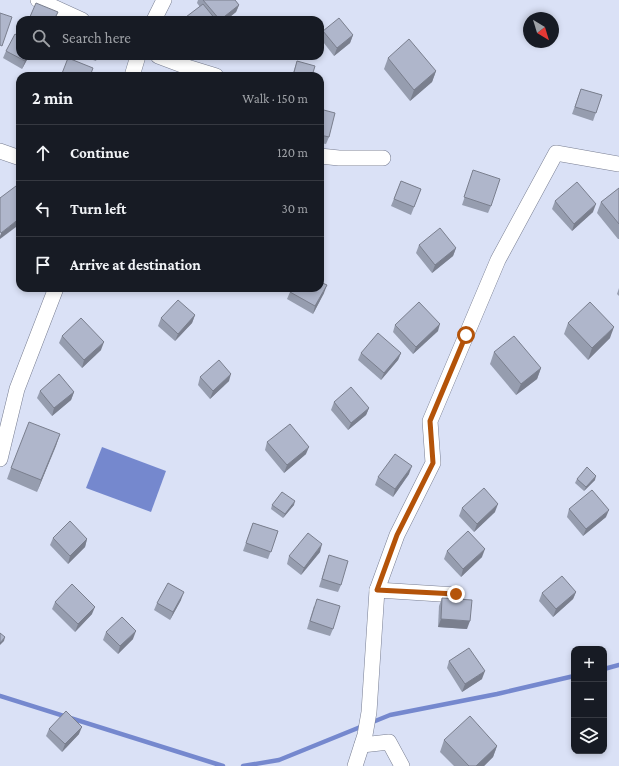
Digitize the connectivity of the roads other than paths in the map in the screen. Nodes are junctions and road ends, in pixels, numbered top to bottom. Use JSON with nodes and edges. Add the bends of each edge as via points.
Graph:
{"nodes":[{"id":1,"x":38,"y":0,"type":"edge"},
{"id":2,"x":164,"y":0,"type":"edge"},
{"id":3,"x":73,"y":16,"type":"edge"},
{"id":4,"x":156,"y":16,"type":"edge"},
{"id":5,"x":137,"y":60,"type":"edge"},
{"id":6,"x":170,"y":60,"type":"edge"},
{"id":7,"x":133,"y":72,"type":"edge"},
{"id":8,"x":204,"y":72,"type":"edge"},
{"id":9,"x":0,"y":151,"type":"edge"},
{"id":10,"x":324,"y":156,"type":"edge"},
{"id":11,"x":16,"y":157,"type":"edge"},
{"id":12,"x":383,"y":158,"type":"dead end"},
{"id":13,"x":619,"y":164,"type":"edge"},
{"id":14,"x":54,"y":292,"type":"edge"},
{"id":15,"x":0,"y":459,"type":"edge"},
{"id":16,"x":377,"y":590,"type":"junction"},
{"id":17,"x":456,"y":594,"type":"dead end"},
{"id":18,"x":363,"y":740,"type":"junction"},
{"id":19,"x":355,"y":766,"type":"edge"},
{"id":20,"x":402,"y":766,"type":"edge"}],
"edges":[{"from":1,"to":3,"type":"street"},
{"from":2,"to":4,"type":"street"},
{"from":5,"to":7,"type":"street"},
{"from":6,"to":8,"type":"street"},
{"from":9,"to":11,"type":"street"},
{"from":10,"to":12,"type":"street"},
{"from":13,"to":16,"type":"street","via":[[556,153],[498,260],[430,421],[433,463],[397,535]]},
{"from":14,"to":15,"type":"street","via":[[17,389]]},
{"from":16,"to":17,"type":"street"},
{"from":16,"to":18,"type":"street","via":[[369,712]]},
{"from":18,"to":19,"type":"street"},
{"from":18,"to":20,"type":"street","via":[[389,742]]}]}
